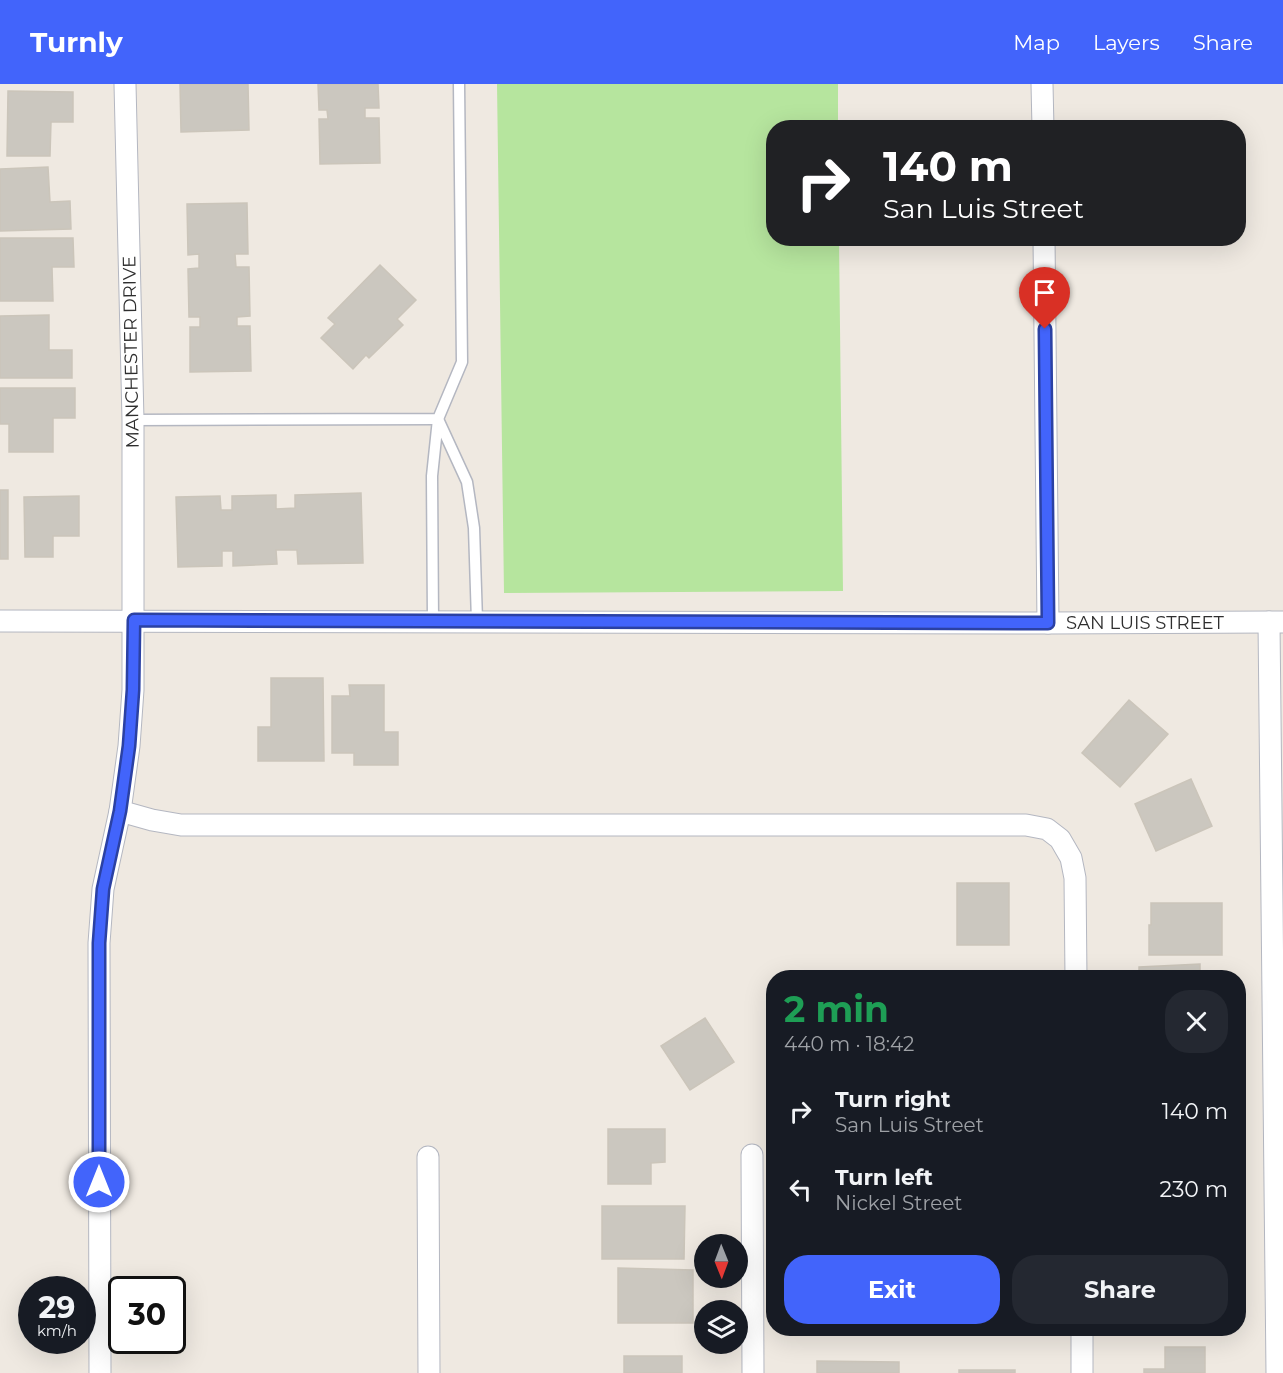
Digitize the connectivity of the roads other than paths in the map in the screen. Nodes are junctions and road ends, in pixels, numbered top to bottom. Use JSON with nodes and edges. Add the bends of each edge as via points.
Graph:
{"nodes":[{"id":1,"x":125,"y":84,"type":"edge"},
{"id":2,"x":459,"y":84,"type":"edge"},
{"id":3,"x":1042,"y":84,"type":"edge"},
{"id":4,"x":1043,"y":120,"type":"edge"},
{"id":5,"x":1044,"y":246,"type":"edge"},
{"id":6,"x":438,"y":419,"type":"junction"},
{"id":7,"x":133,"y":420,"type":"junction"},
{"id":8,"x":134,"y":620,"type":"junction"},
{"id":9,"x":0,"y":621,"type":"edge"},
{"id":10,"x":433,"y":621,"type":"junction"},
{"id":11,"x":477,"y":621,"type":"junction"},
{"id":12,"x":1276,"y":622,"type":"edge"},
{"id":13,"x":1048,"y":623,"type":"junction"},
{"id":14,"x":120,"y":811,"type":"junction"},
{"id":15,"x":1076,"y":970,"type":"edge"},
{"id":16,"x":752,"y":1155,"type":"dead end"},
{"id":17,"x":428,"y":1157,"type":"dead end"},
{"id":18,"x":1082,"y":1336,"type":"edge"},
{"id":19,"x":100,"y":1373,"type":"edge"},
{"id":20,"x":429,"y":1373,"type":"edge"},
{"id":21,"x":753,"y":1373,"type":"edge"},
{"id":22,"x":1083,"y":1373,"type":"edge"},
{"id":23,"x":1277,"y":1373,"type":"edge"}],
"edges":[{"from":1,"to":7,"type":"street","name":"MANCHESTER DRIVE"},
{"from":2,"to":6,"type":"lane","via":[[462,362]]},
{"from":3,"to":4,"type":"street"},
{"from":5,"to":13,"type":"street"},
{"from":6,"to":7,"type":"lane"},
{"from":6,"to":10,"type":"lane","via":[[432,477]]},
{"from":6,"to":11,"type":"lane","via":[[467,482],[474,528]]},
{"from":7,"to":8,"type":"street","name":"MANCHESTER DRIVE"},
{"from":8,"to":9,"type":"street","name":"SAN LUIS STREET"},
{"from":8,"to":10,"type":"street","name":"SAN LUIS STREET"},
{"from":8,"to":14,"type":"street","name":"MANCHESTER DRIVE","via":[[129,746]]},
{"from":10,"to":11,"type":"street","name":"SAN LUIS STREET"},
{"from":11,"to":13,"type":"street","name":"SAN LUIS STREET"},
{"from":12,"to":13,"type":"street","name":"SAN LUIS STREET"},
{"from":12,"to":23,"type":"street"},
{"from":14,"to":15,"type":"street","via":[[182,825],[1026,825],[1047,829],[1060,839],[1071,858],[1075,878]]},
{"from":14,"to":19,"type":"street","name":"MANCHESTER DRIVE","via":[[103,889],[99,943]]},
{"from":16,"to":21,"type":"street"},
{"from":17,"to":20,"type":"street"},
{"from":18,"to":22,"type":"street"}]}
